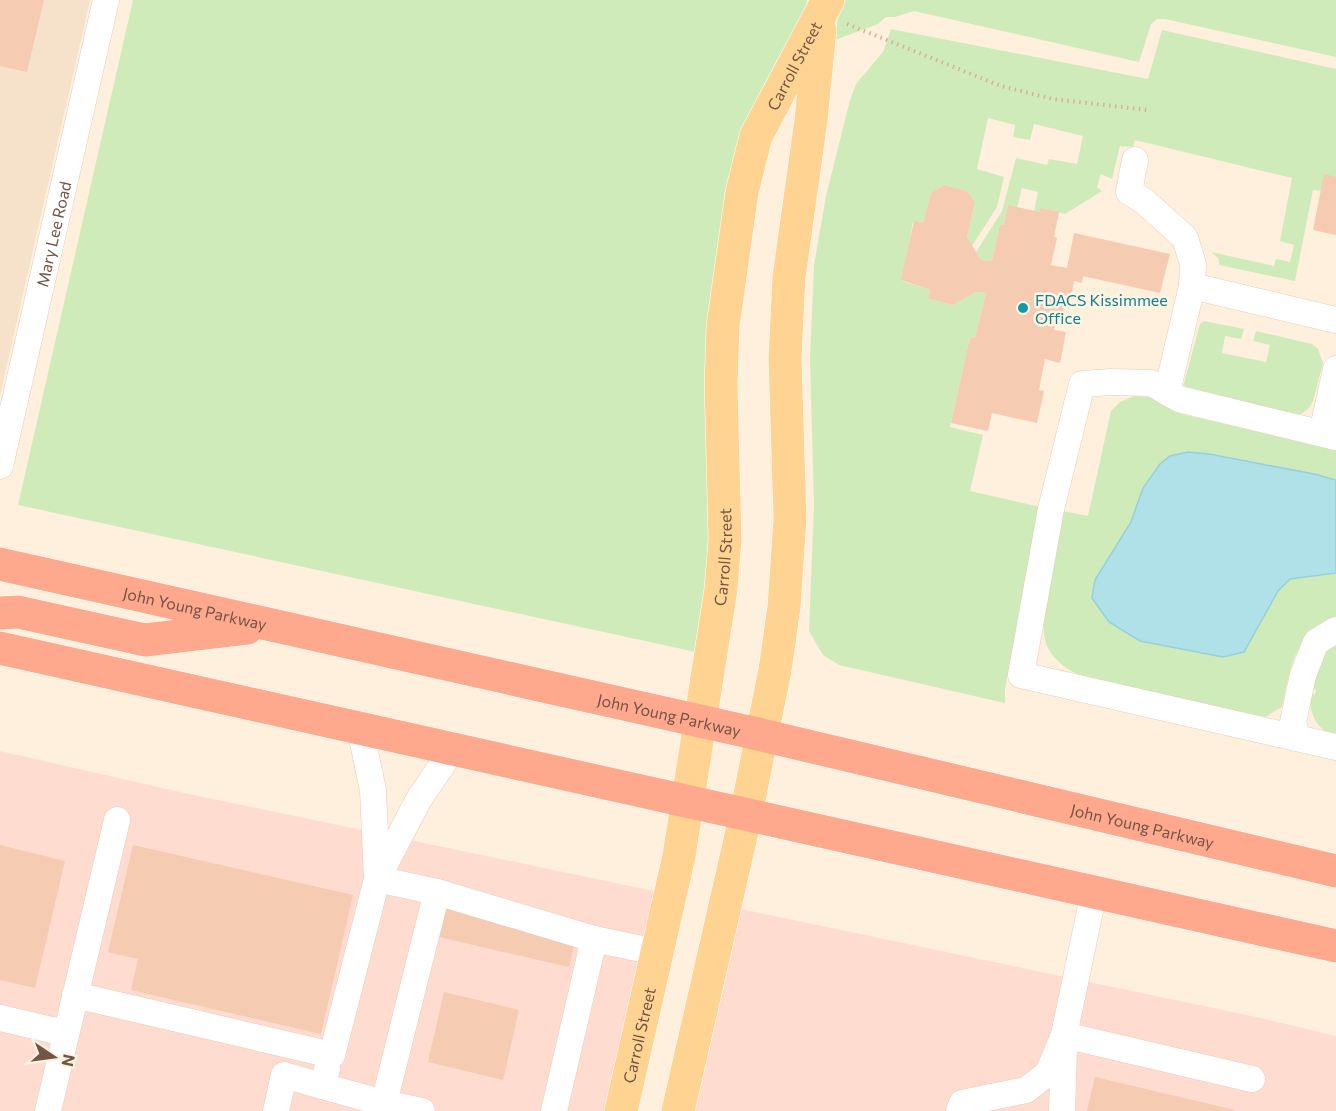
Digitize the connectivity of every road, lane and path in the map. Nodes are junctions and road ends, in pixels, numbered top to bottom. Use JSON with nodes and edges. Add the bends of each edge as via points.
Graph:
{"nodes":[{"id":1,"x":106,"y":0,"type":"edge"},
{"id":2,"x":825,"y":7,"type":"edge"},
{"id":3,"x":1147,"y":110,"type":"dead end"},
{"id":4,"x":1135,"y":160,"type":"dead end"},
{"id":5,"x":1192,"y":286,"type":"junction"},
{"id":6,"x":1336,"y":320,"type":"edge"},
{"id":7,"x":1336,"y":369,"type":"edge"},
{"id":8,"x":1167,"y":392,"type":"junction"},
{"id":9,"x":1329,"y":435,"type":"edge"},
{"id":10,"x":0,"y":466,"type":"edge"},
{"id":11,"x":0,"y":564,"type":"edge"},
{"id":12,"x":0,"y":613,"type":"edge"},
{"id":13,"x":273,"y":626,"type":"junction"},
{"id":14,"x":1336,"y":630,"type":"edge"},
{"id":15,"x":0,"y":648,"type":"edge"},
{"id":16,"x":700,"y":721,"type":"junction"},
{"id":17,"x":360,"y":728,"type":"junction"},
{"id":18,"x":762,"y":735,"type":"junction"},
{"id":19,"x":1297,"y":738,"type":"junction"},
{"id":20,"x":1336,"y":747,"type":"edge"},
{"id":21,"x":453,"y":748,"type":"junction"},
{"id":22,"x":687,"y":801,"type":"junction"},
{"id":23,"x":746,"y":814,"type":"junction"},
{"id":24,"x":117,"y":820,"type":"dead end"},
{"id":25,"x":1336,"y":871,"type":"edge"},
{"id":26,"x":376,"y":879,"type":"junction"},
{"id":27,"x":436,"y":892,"type":"junction"},
{"id":28,"x":1094,"y":892,"type":"junction"},
{"id":29,"x":594,"y":939,"type":"junction"},
{"id":30,"x":1336,"y":946,"type":"edge"},
{"id":31,"x":656,"y":952,"type":"junction"},
{"id":32,"x":75,"y":994,"type":"junction"},
{"id":33,"x":0,"y":1018,"type":"edge"},
{"id":34,"x":65,"y":1033,"type":"junction"},
{"id":35,"x":1065,"y":1035,"type":"junction"},
{"id":36,"x":332,"y":1054,"type":"junction"},
{"id":37,"x":1252,"y":1079,"type":"dead end"},
{"id":38,"x":322,"y":1086,"type":"junction"},
{"id":39,"x":384,"y":1103,"type":"junction"},
{"id":40,"x":48,"y":1111,"type":"edge"},
{"id":41,"x":276,"y":1111,"type":"edge"},
{"id":42,"x":422,"y":1111,"type":"edge"},
{"id":43,"x":554,"y":1111,"type":"edge"},
{"id":44,"x":621,"y":1111,"type":"edge"},
{"id":45,"x":678,"y":1111,"type":"edge"},
{"id":46,"x":959,"y":1111,"type":"edge"},
{"id":47,"x":1062,"y":1111,"type":"edge"}],
"edges":[{"from":1,"to":10,"type":"street","name":"Mary Lee Road"},
{"from":2,"to":3,"type":"path","via":[[1001,87],[1053,99]]},
{"from":2,"to":16,"type":"main road","name":"Carroll Street","via":[[756,136],[742,192],[723,326],[724,550]]},
{"from":2,"to":18,"type":"main road","name":"Carroll Street","via":[[789,277],[785,358],[788,566]]},
{"from":4,"to":5,"type":"street","via":[[1129,192],[1185,238],[1193,264]]},
{"from":5,"to":6,"type":"street"},
{"from":5,"to":8,"type":"street"},
{"from":7,"to":9,"type":"street"},
{"from":8,"to":9,"type":"street","via":[[1179,399]]},
{"from":8,"to":19,"type":"street","via":[[1151,383],[1082,384],[1051,509],[1021,675]]},
{"from":11,"to":13,"type":"highway","name":"John Young Parkway"},
{"from":12,"to":13,"type":"highway","via":[[18,612],[145,640]]},
{"from":13,"to":16,"type":"highway","name":"John Young Parkway"},
{"from":14,"to":19,"type":"street","via":[[1316,642],[1303,675],[1293,722]]},
{"from":15,"to":17,"type":"highway"},
{"from":16,"to":18,"type":"highway","name":"John Young Parkway"},
{"from":16,"to":22,"type":"main road","name":"Carroll Street"},
{"from":17,"to":21,"type":"highway"},
{"from":17,"to":26,"type":"street","via":[[374,790]]},
{"from":18,"to":23,"type":"main road","name":"Carroll Street"},
{"from":18,"to":25,"type":"highway","name":"John Young Parkway"},
{"from":19,"to":20,"type":"street"},
{"from":21,"to":22,"type":"highway"},
{"from":21,"to":26,"type":"street"},
{"from":22,"to":23,"type":"highway"},
{"from":22,"to":31,"type":"main road","name":"Carroll Street","via":[[679,856]]},
{"from":23,"to":28,"type":"highway"},
{"from":23,"to":45,"type":"main road","name":"Carroll Street"},
{"from":24,"to":32,"type":"street"},
{"from":26,"to":27,"type":"street"},
{"from":26,"to":36,"type":"street"},
{"from":27,"to":29,"type":"street"},
{"from":27,"to":39,"type":"street"},
{"from":28,"to":30,"type":"highway"},
{"from":28,"to":35,"type":"street"},
{"from":29,"to":31,"type":"street"},
{"from":29,"to":43,"type":"street"},
{"from":31,"to":44,"type":"main road","name":"Carroll Street"},
{"from":32,"to":34,"type":"street"},
{"from":32,"to":36,"type":"street"},
{"from":33,"to":34,"type":"street"},
{"from":34,"to":40,"type":"street"},
{"from":35,"to":37,"type":"street"},
{"from":35,"to":46,"type":"street","via":[[1048,1073],[1026,1090],[962,1103]]},
{"from":35,"to":47,"type":"street"},
{"from":36,"to":38,"type":"street"},
{"from":38,"to":39,"type":"street"},
{"from":38,"to":41,"type":"street","via":[[284,1076]]},
{"from":39,"to":42,"type":"street"}]}
